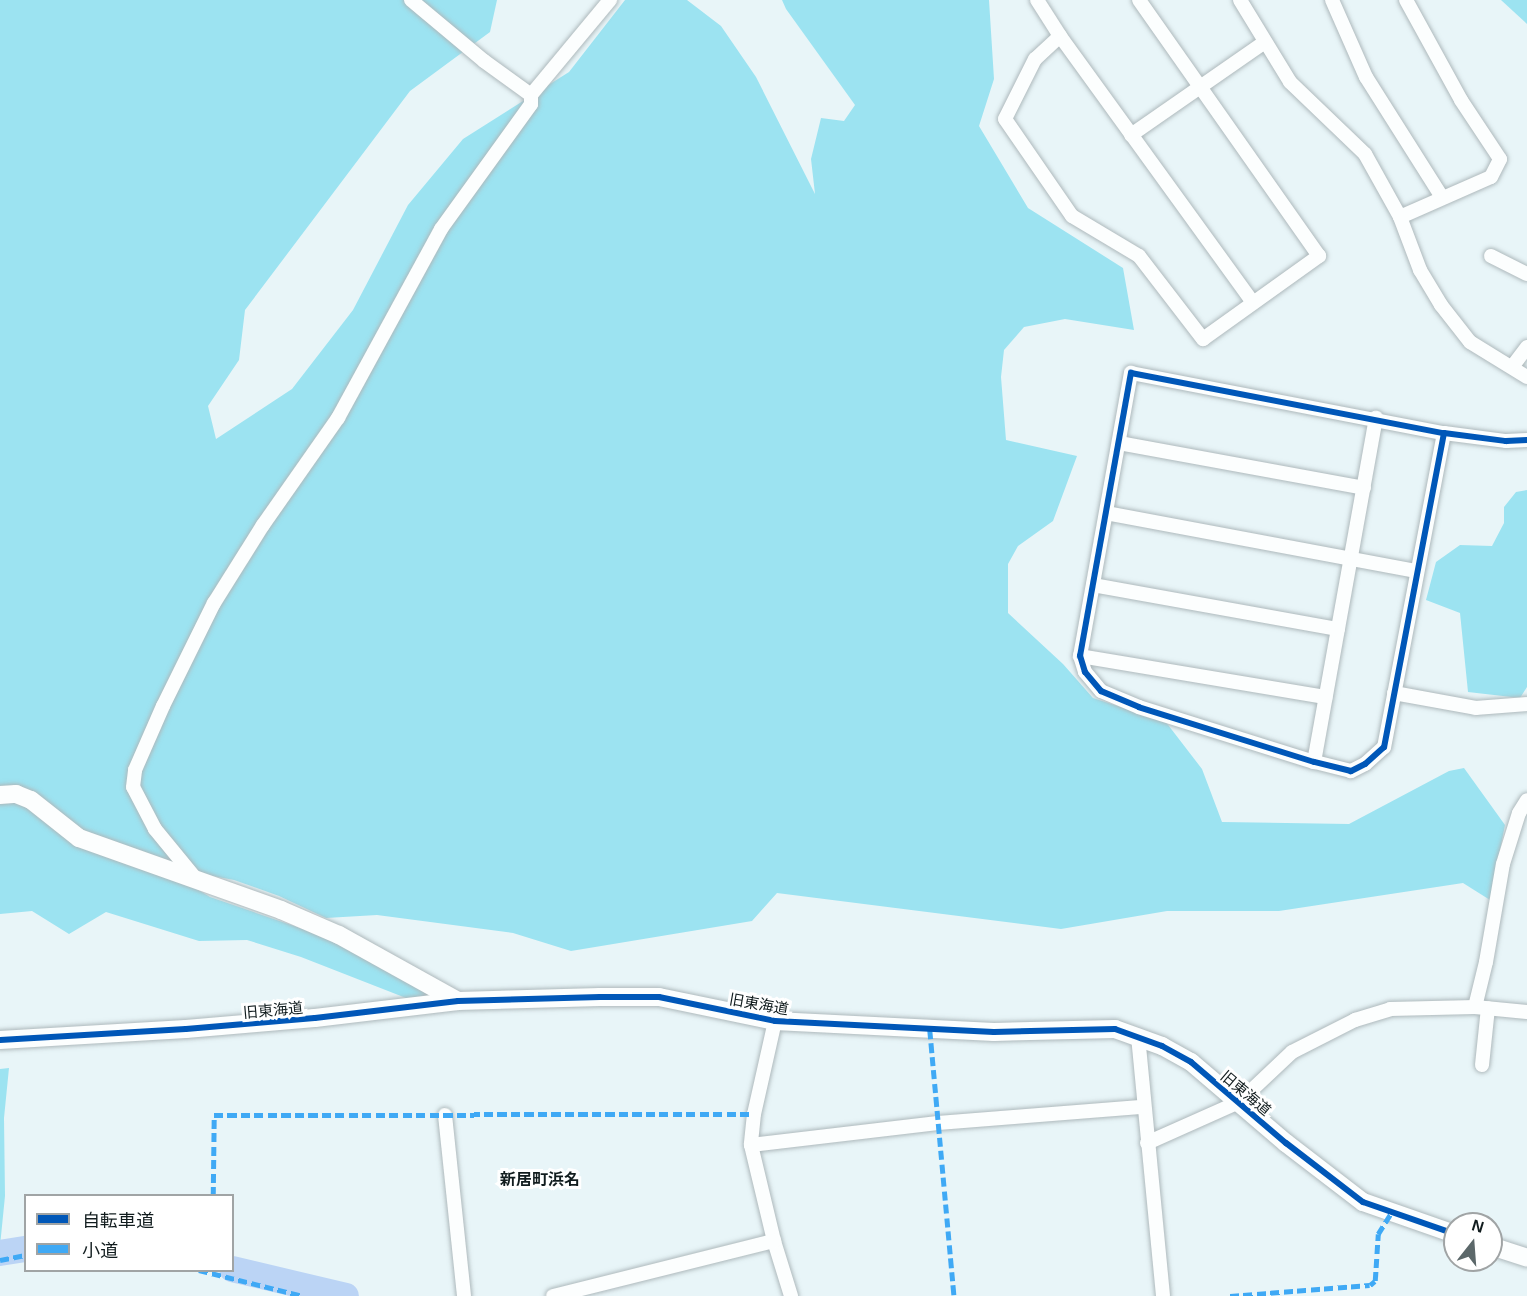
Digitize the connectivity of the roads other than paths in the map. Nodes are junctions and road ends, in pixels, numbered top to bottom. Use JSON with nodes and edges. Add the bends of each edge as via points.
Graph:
{"nodes":[{"id":1,"x":411,"y":0,"type":"edge"},
{"id":2,"x":610,"y":0,"type":"edge"},
{"id":3,"x":1037,"y":0,"type":"edge"},
{"id":4,"x":1139,"y":0,"type":"edge"},
{"id":5,"x":1240,"y":0,"type":"edge"},
{"id":6,"x":1332,"y":0,"type":"edge"},
{"id":7,"x":1406,"y":0,"type":"edge"},
{"id":8,"x":1060,"y":36,"type":"junction"},
{"id":9,"x":1265,"y":42,"type":"junction"},
{"id":10,"x":1200,"y":87,"type":"junction"},
{"id":11,"x":531,"y":95,"type":"junction"},
{"id":12,"x":1131,"y":135,"type":"junction"},
{"id":13,"x":1442,"y":197,"type":"junction"},
{"id":14,"x":1400,"y":217,"type":"junction"},
{"id":15,"x":1491,"y":256,"type":"dead end"},
{"id":16,"x":1527,"y":274,"type":"edge"},
{"id":17,"x":1253,"y":303,"type":"junction"},
{"id":18,"x":1527,"y":348,"type":"edge"},
{"id":19,"x":1512,"y":368,"type":"junction"},
{"id":20,"x":1527,"y":377,"type":"edge"},
{"id":21,"x":1376,"y":418,"type":"junction"},
{"id":22,"x":1444,"y":433,"type":"junction"},
{"id":23,"x":1527,"y":440,"type":"edge"},
{"id":24,"x":1119,"y":443,"type":"junction"},
{"id":25,"x":1364,"y":488,"type":"junction"},
{"id":26,"x":1106,"y":513,"type":"junction"},
{"id":27,"x":1351,"y":559,"type":"junction"},
{"id":28,"x":1417,"y":571,"type":"junction"},
{"id":29,"x":1093,"y":585,"type":"junction"},
{"id":30,"x":1338,"y":629,"type":"junction"},
{"id":31,"x":1080,"y":656,"type":"junction"},
{"id":32,"x":1394,"y":693,"type":"junction"},
{"id":33,"x":1326,"y":697,"type":"junction"},
{"id":34,"x":1527,"y":704,"type":"edge"},
{"id":35,"x":1314,"y":762,"type":"junction"},
{"id":36,"x":0,"y":795,"type":"edge"},
{"id":37,"x":1527,"y":800,"type":"edge"},
{"id":38,"x":197,"y":880,"type":"junction"},
{"id":39,"x":458,"y":1001,"type":"junction"},
{"id":40,"x":1481,"y":1007,"type":"junction"},
{"id":41,"x":1527,"y":1011,"type":"edge"},
{"id":42,"x":776,"y":1021,"type":"junction"},
{"id":43,"x":1138,"y":1036,"type":"junction"},
{"id":44,"x":0,"y":1040,"type":"edge"},
{"id":45,"x":1482,"y":1065,"type":"dead end"},
{"id":46,"x":1239,"y":1102,"type":"junction"},
{"id":47,"x":1143,"y":1107,"type":"junction"},
{"id":48,"x":445,"y":1115,"type":"dead end"},
{"id":49,"x":1147,"y":1143,"type":"junction"},
{"id":50,"x":751,"y":1145,"type":"junction"},
{"id":51,"x":1443,"y":1230,"type":"edge"},
{"id":52,"x":774,"y":1241,"type":"junction"},
{"id":53,"x":1503,"y":1250,"type":"edge"},
{"id":54,"x":1527,"y":1258,"type":"edge"},
{"id":55,"x":464,"y":1296,"type":"edge"},
{"id":56,"x":553,"y":1296,"type":"edge"},
{"id":57,"x":791,"y":1296,"type":"edge"},
{"id":58,"x":1163,"y":1296,"type":"edge"}],
"edges":[{"from":1,"to":11,"type":"street"},
{"from":2,"to":11,"type":"street"},
{"from":3,"to":8,"type":"street"},
{"from":4,"to":10,"type":"street"},
{"from":5,"to":9,"type":"street"},
{"from":6,"to":13,"type":"street","via":[[1366,77]]},
{"from":7,"to":13,"type":"street","via":[[1461,100],[1500,159],[1491,177]]},
{"from":8,"to":12,"type":"street"},
{"from":8,"to":17,"type":"street","via":[[1035,58],[1005,119],[1072,216],[1139,256],[1203,339]]},
{"from":9,"to":10,"type":"street"},
{"from":9,"to":14,"type":"street","via":[[1290,82],[1365,154]]},
{"from":10,"to":12,"type":"street"},
{"from":10,"to":17,"type":"street","via":[[1318,256]]},
{"from":11,"to":38,"type":"street","via":[[531,104],[441,229],[338,418],[214,603],[135,770],[133,787],[155,829]]},
{"from":12,"to":17,"type":"street"},
{"from":13,"to":14,"type":"street"},
{"from":14,"to":19,"type":"street","via":[[1420,270],[1441,305],[1470,342]]},
{"from":15,"to":16,"type":"street"},
{"from":18,"to":19,"type":"street"},
{"from":19,"to":20,"type":"street"},
{"from":21,"to":22,"type":"street"},
{"from":21,"to":24,"type":"street","via":[[1131,372]]},
{"from":21,"to":25,"type":"street"},
{"from":22,"to":23,"type":"street"},
{"from":22,"to":28,"type":"street"},
{"from":24,"to":25,"type":"street"},
{"from":24,"to":26,"type":"street"},
{"from":25,"to":27,"type":"street"},
{"from":26,"to":27,"type":"street"},
{"from":26,"to":29,"type":"street"},
{"from":27,"to":28,"type":"street"},
{"from":27,"to":30,"type":"street"},
{"from":28,"to":32,"type":"street"},
{"from":29,"to":30,"type":"street"},
{"from":29,"to":31,"type":"street"},
{"from":30,"to":33,"type":"street"},
{"from":31,"to":33,"type":"street"},
{"from":31,"to":35,"type":"street","via":[[1085,672],[1101,691],[1139,707]]},
{"from":32,"to":34,"type":"street","via":[[1476,708]]},
{"from":32,"to":35,"type":"street","via":[[1384,747],[1365,764],[1351,771]]},
{"from":33,"to":35,"type":"street"},
{"from":36,"to":38,"type":"street","via":[[16,794],[31,800],[79,838]]},
{"from":37,"to":40,"type":"street","via":[[1503,864]]},
{"from":38,"to":39,"type":"street","via":[[339,935]]},
{"from":39,"to":42,"type":"street","name":"旧東海道","via":[[659,998]]},
{"from":39,"to":44,"type":"street","name":"旧東海道","via":[[245,1024]]},
{"from":40,"to":41,"type":"street"},
{"from":40,"to":45,"type":"street"},
{"from":40,"to":46,"type":"street","via":[[1390,1009],[1354,1020],[1292,1052]]},
{"from":42,"to":43,"type":"street","name":"旧東海道","via":[[994,1032],[1115,1029]]},
{"from":42,"to":50,"type":"street","via":[[754,1114]]},
{"from":43,"to":46,"type":"street","name":"旧東海道","via":[[1191,1062]]},
{"from":43,"to":47,"type":"street"},
{"from":46,"to":49,"type":"street"},
{"from":46,"to":51,"type":"street","name":"旧東海道","via":[[1363,1202]]},
{"from":47,"to":49,"type":"street"},
{"from":47,"to":50,"type":"street","via":[[938,1123]]},
{"from":48,"to":55,"type":"street"},
{"from":49,"to":58,"type":"street"},
{"from":50,"to":52,"type":"street"},
{"from":52,"to":56,"type":"street"},
{"from":52,"to":57,"type":"street"},
{"from":53,"to":54,"type":"street"}]}
